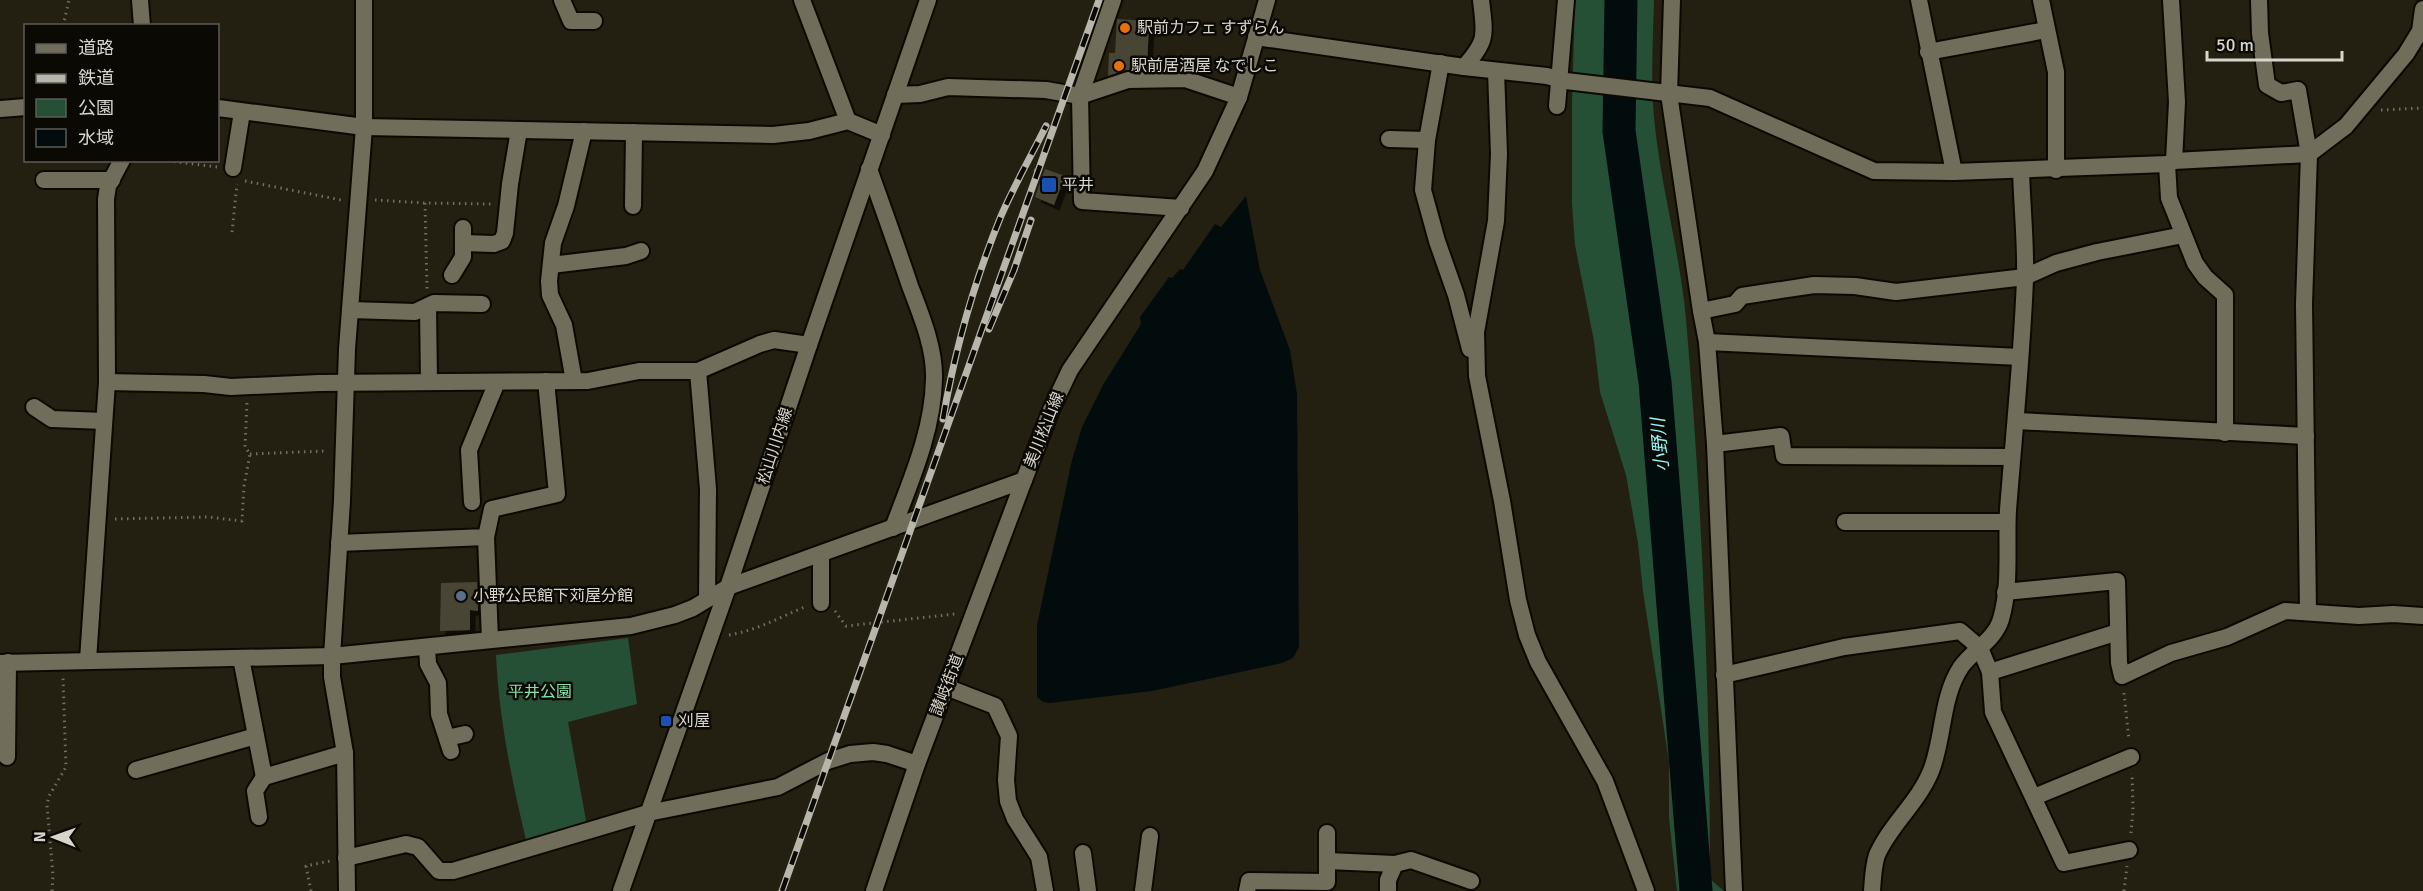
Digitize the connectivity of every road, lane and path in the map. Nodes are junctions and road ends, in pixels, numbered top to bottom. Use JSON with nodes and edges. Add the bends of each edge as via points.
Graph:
{"nodes":[{"id":1,"x":69,"y":0,"type":"edge"},
{"id":2,"x":140,"y":0,"type":"edge"},
{"id":3,"x":364,"y":0,"type":"edge"},
{"id":4,"x":562,"y":0,"type":"edge"},
{"id":5,"x":802,"y":0,"type":"edge"},
{"id":6,"x":928,"y":0,"type":"edge"},
{"id":7,"x":1113,"y":0,"type":"edge"},
{"id":8,"x":1267,"y":0,"type":"edge"},
{"id":9,"x":1481,"y":0,"type":"edge"},
{"id":10,"x":1566,"y":0,"type":"edge"},
{"id":11,"x":1672,"y":0,"type":"edge"},
{"id":12,"x":1919,"y":0,"type":"edge"},
{"id":13,"x":2041,"y":0,"type":"edge"},
{"id":14,"x":2171,"y":0,"type":"edge"},
{"id":15,"x":2259,"y":0,"type":"edge"},
{"id":16,"x":594,"y":21,"type":"dead end"},
{"id":17,"x":2422,"y":23,"type":"edge"},
{"id":18,"x":63,"y":24,"type":"edge"},
{"id":19,"x":142,"y":24,"type":"edge"},
{"id":20,"x":2046,"y":30,"type":"junction"},
{"id":21,"x":1256,"y":37,"type":"junction"},
{"id":22,"x":1928,"y":52,"type":"junction"},
{"id":23,"x":1441,"y":63,"type":"junction"},
{"id":24,"x":1464,"y":67,"type":"junction"},
{"id":25,"x":1496,"y":71,"type":"junction"},
{"id":26,"x":1563,"y":81,"type":"junction"},
{"id":27,"x":1666,"y":93,"type":"junction"},
{"id":28,"x":896,"y":95,"type":"junction"},
{"id":29,"x":1080,"y":96,"type":"junction"},
{"id":30,"x":1239,"y":97,"type":"junction"},
{"id":31,"x":1557,"y":106,"type":"dead end"},
{"id":32,"x":24,"y":107,"type":"edge"},
{"id":33,"x":219,"y":108,"type":"edge"},
{"id":34,"x":2423,"y":108,"type":"edge"},
{"id":35,"x":0,"y":109,"type":"edge"},
{"id":36,"x":242,"y":111,"type":"junction"},
{"id":37,"x":2358,"y":111,"type":"junction"},
{"id":38,"x":848,"y":121,"type":"junction"},
{"id":39,"x":364,"y":127,"type":"junction"},
{"id":40,"x":519,"y":130,"type":"junction"},
{"id":41,"x":584,"y":131,"type":"junction"},
{"id":42,"x":634,"y":132,"type":"junction"},
{"id":43,"x":882,"y":135,"type":"junction"},
{"id":44,"x":1389,"y":139,"type":"dead end"},
{"id":45,"x":1427,"y":140,"type":"junction"},
{"id":46,"x":2309,"y":154,"type":"junction"},
{"id":47,"x":121,"y":162,"type":"edge"},
{"id":48,"x":180,"y":162,"type":"edge"},
{"id":49,"x":2171,"y":162,"type":"junction"},
{"id":50,"x":233,"y":168,"type":"joint"},
{"id":51,"x":870,"y":169,"type":"junction"},
{"id":52,"x":1034,"y":170,"type":"dead end"},
{"id":53,"x":2021,"y":170,"type":"junction"},
{"id":54,"x":2056,"y":170,"type":"junction"},
{"id":55,"x":1954,"y":172,"type":"junction"},
{"id":56,"x":1044,"y":174,"type":"dead end"},
{"id":57,"x":44,"y":180,"type":"dead end"},
{"id":58,"x":112,"y":180,"type":"junction"},
{"id":59,"x":358,"y":201,"type":"junction"},
{"id":60,"x":425,"y":203,"type":"junction"},
{"id":61,"x":508,"y":204,"type":"junction"},
{"id":62,"x":633,"y":206,"type":"dead end"},
{"id":63,"x":1181,"y":208,"type":"junction"},
{"id":64,"x":232,"y":232,"type":"dead end"},
{"id":65,"x":2183,"y":235,"type":"junction"},
{"id":66,"x":641,"y":251,"type":"dead end"},
{"id":67,"x":551,"y":265,"type":"junction"},
{"id":68,"x":452,"y":275,"type":"dead end"},
{"id":69,"x":2025,"y":278,"type":"junction"},
{"id":70,"x":482,"y":304,"type":"dead end"},
{"id":71,"x":428,"y":306,"type":"junction"},
{"id":72,"x":350,"y":310,"type":"junction"},
{"id":73,"x":1701,"y":311,"type":"junction"},
{"id":74,"x":1707,"y":342,"type":"junction"},
{"id":75,"x":809,"y":345,"type":"junction"},
{"id":76,"x":2020,"y":357,"type":"junction"},
{"id":77,"x":698,"y":371,"type":"junction"},
{"id":78,"x":1477,"y":376,"type":"junction"},
{"id":79,"x":546,"y":381,"type":"junction"},
{"id":80,"x":574,"y":381,"type":"junction"},
{"id":81,"x":107,"y":382,"type":"junction"},
{"id":82,"x":429,"y":382,"type":"junction"},
{"id":83,"x":497,"y":382,"type":"junction"},
{"id":84,"x":346,"y":383,"type":"junction"},
{"id":85,"x":248,"y":387,"type":"junction"},
{"id":86,"x":34,"y":407,"type":"dead end"},
{"id":87,"x":104,"y":421,"type":"junction"},
{"id":88,"x":2017,"y":421,"type":"junction"},
{"id":89,"x":2225,"y":433,"type":"junction"},
{"id":90,"x":2306,"y":436,"type":"junction"},
{"id":91,"x":1715,"y":444,"type":"junction"},
{"id":92,"x":344,"y":451,"type":"junction"},
{"id":93,"x":250,"y":454,"type":"junction"},
{"id":94,"x":2013,"y":458,"type":"junction"},
{"id":95,"x":1024,"y":480,"type":"junction"},
{"id":96,"x":472,"y":502,"type":"dead end"},
{"id":97,"x":98,"y":519,"type":"junction"},
{"id":98,"x":1845,"y":522,"type":"dead end"},
{"id":99,"x":2007,"y":522,"type":"junction"},
{"id":100,"x":893,"y":528,"type":"junction"},
{"id":101,"x":486,"y":537,"type":"junction"},
{"id":102,"x":339,"y":543,"type":"junction"},
{"id":103,"x":821,"y":554,"type":"junction"},
{"id":104,"x":728,"y":587,"type":"junction"},
{"id":105,"x":2005,"y":592,"type":"junction"},
{"id":106,"x":707,"y":599,"type":"junction"},
{"id":107,"x":821,"y":603,"type":"junction"},
{"id":108,"x":975,"y":611,"type":"junction"},
{"id":109,"x":2308,"y":611,"type":"junction"},
{"id":110,"x":2423,"y":616,"type":"edge"},
{"id":111,"x":2118,"y":632,"type":"junction"},
{"id":112,"x":710,"y":639,"type":"junction"},
{"id":113,"x":490,"y":640,"type":"junction"},
{"id":114,"x":427,"y":647,"type":"junction"},
{"id":115,"x":1980,"y":648,"type":"junction"},
{"id":116,"x":332,"y":656,"type":"junction"},
{"id":117,"x":241,"y":658,"type":"junction"},
{"id":118,"x":88,"y":660,"type":"junction"},
{"id":119,"x":63,"y":661,"type":"junction"},
{"id":120,"x":4,"y":663,"type":"edge"},
{"id":121,"x":1990,"y":672,"type":"junction"},
{"id":122,"x":1724,"y":675,"type":"junction"},
{"id":123,"x":946,"y":687,"type":"junction"},
{"id":124,"x":2123,"y":687,"type":"dead end"},
{"id":125,"x":465,"y":734,"type":"dead end"},
{"id":126,"x":256,"y":736,"type":"junction"},
{"id":127,"x":345,"y":753,"type":"junction"},
{"id":128,"x":7,"y":757,"type":"dead end"},
{"id":129,"x":2131,"y":757,"type":"junction"},
{"id":130,"x":917,"y":764,"type":"junction"},
{"id":131,"x":136,"y":770,"type":"dead end"},
{"id":132,"x":264,"y":777,"type":"junction"},
{"id":133,"x":2034,"y":797,"type":"junction"},
{"id":134,"x":648,"y":813,"type":"junction"},
{"id":135,"x":259,"y":817,"type":"dead end"},
{"id":136,"x":1327,"y":832,"type":"dead end"},
{"id":137,"x":1150,"y":836,"type":"dead end"},
{"id":138,"x":2129,"y":850,"type":"junction"},
{"id":139,"x":1083,"y":853,"type":"dead end"},
{"id":140,"x":346,"y":858,"type":"junction"},
{"id":141,"x":1328,"y":861,"type":"junction"},
{"id":142,"x":1395,"y":864,"type":"junction"},
{"id":143,"x":1471,"y":881,"type":"dead end"},
{"id":144,"x":52,"y":891,"type":"edge"},
{"id":145,"x":311,"y":891,"type":"edge"},
{"id":146,"x":347,"y":891,"type":"edge"},
{"id":147,"x":621,"y":891,"type":"edge"},
{"id":148,"x":874,"y":891,"type":"edge"},
{"id":149,"x":1045,"y":891,"type":"edge"},
{"id":150,"x":1088,"y":891,"type":"edge"},
{"id":151,"x":1143,"y":891,"type":"edge"},
{"id":152,"x":1247,"y":891,"type":"edge"},
{"id":153,"x":1388,"y":891,"type":"edge"},
{"id":154,"x":1646,"y":891,"type":"edge"},
{"id":155,"x":1734,"y":891,"type":"edge"},
{"id":156,"x":1872,"y":891,"type":"edge"},
{"id":157,"x":2124,"y":891,"type":"edge"}],
"edges":[{"from":1,"to":18,"type":"path"},
{"from":2,"to":19,"type":"street"},
{"from":3,"to":39,"type":"street"},
{"from":4,"to":16,"type":"street","via":[[571,21]]},
{"from":5,"to":38,"type":"street"},
{"from":6,"to":28,"type":"street","name":"松山川内線"},
{"from":7,"to":29,"type":"street"},
{"from":8,"to":21,"type":"street","name":"美川松山線"},
{"from":9,"to":24,"type":"street","via":[[1485,34]]},
{"from":10,"to":26,"type":"street"},
{"from":11,"to":27,"type":"street"},
{"from":12,"to":22,"type":"street"},
{"from":13,"to":20,"type":"street"},
{"from":14,"to":49,"type":"street","via":[[2177,102]]},
{"from":15,"to":46,"type":"street","via":[[2267,85],[2281,93],[2298,90]]},
{"from":17,"to":37,"type":"street","via":[[2406,54]]},
{"from":20,"to":22,"type":"street"},
{"from":20,"to":54,"type":"street","via":[[2056,72]]},
{"from":21,"to":23,"type":"street"},
{"from":21,"to":30,"type":"street","name":"美川松山線"},
{"from":22,"to":55,"type":"street"},
{"from":23,"to":24,"type":"street"},
{"from":23,"to":45,"type":"street"},
{"from":24,"to":25,"type":"street"},
{"from":25,"to":26,"type":"street"},
{"from":25,"to":78,"type":"street","via":[[1496,221],[1476,332]]},
{"from":26,"to":27,"type":"street"},
{"from":26,"to":31,"type":"street"},
{"from":27,"to":55,"type":"street","via":[[1724,102],[1874,171]]},
{"from":27,"to":73,"type":"street"},
{"from":28,"to":29,"type":"street","via":[[948,87],[1046,90]]},
{"from":28,"to":43,"type":"street","name":"松山川内線"},
{"from":29,"to":30,"type":"street","via":[[1128,80],[1185,79]]},
{"from":29,"to":63,"type":"street","via":[[1082,201]]},
{"from":30,"to":63,"type":"street","name":"美川松山線","via":[[1205,171]]},
{"from":32,"to":35,"type":"street"},
{"from":33,"to":36,"type":"street"},
{"from":34,"to":37,"type":"path"},
{"from":36,"to":39,"type":"street"},
{"from":36,"to":50,"type":"street"},
{"from":37,"to":46,"type":"street","via":[[2335,136]]},
{"from":38,"to":42,"type":"street","via":[[773,135]]},
{"from":38,"to":43,"type":"street"},
{"from":39,"to":40,"type":"street"},
{"from":39,"to":59,"type":"street"},
{"from":40,"to":41,"type":"street"},
{"from":40,"to":61,"type":"street"},
{"from":41,"to":42,"type":"street"},
{"from":41,"to":67,"type":"street","via":[[553,243]]},
{"from":42,"to":62,"type":"street"},
{"from":43,"to":51,"type":"street","name":"松山川内線"},
{"from":44,"to":45,"type":"street"},
{"from":45,"to":78,"type":"street","via":[[1423,190]]},
{"from":46,"to":49,"type":"street"},
{"from":46,"to":90,"type":"street","via":[[2304,304]]},
{"from":47,"to":58,"type":"street"},
{"from":48,"to":50,"type":"path"},
{"from":49,"to":54,"type":"street"},
{"from":49,"to":65,"type":"street","via":[[2169,198]]},
{"from":51,"to":75,"type":"street","name":"松山川内線"},
{"from":51,"to":100,"type":"street","via":[[921,316],[934,377],[922,451]]},
{"from":52,"to":56,"type":"path"},
{"from":53,"to":54,"type":"street"},
{"from":53,"to":55,"type":"street"},
{"from":53,"to":69,"type":"street"},
{"from":57,"to":58,"type":"street"},
{"from":58,"to":81,"type":"street","via":[[106,199]]},
{"from":59,"to":60,"type":"path"},
{"from":59,"to":64,"type":"path","via":[[237,179]]},
{"from":59,"to":72,"type":"street"},
{"from":60,"to":61,"type":"path"},
{"from":60,"to":71,"type":"path"},
{"from":61,"to":68,"type":"street","via":[[502,241],[494,244],[463,236],[463,257]]},
{"from":63,"to":95,"type":"street","name":"美川松山線","via":[[1070,370]]},
{"from":65,"to":69,"type":"street","via":[[2056,263]]},
{"from":65,"to":89,"type":"street","via":[[2200,270],[2225,295]]},
{"from":66,"to":67,"type":"street"},
{"from":67,"to":80,"type":"street","via":[[550,295],[564,325]]},
{"from":69,"to":73,"type":"street","via":[[1896,292],[1814,285],[1742,296],[1735,304]]},
{"from":69,"to":76,"type":"street"},
{"from":70,"to":71,"type":"street"},
{"from":71,"to":72,"type":"street","via":[[415,312]]},
{"from":71,"to":82,"type":"street"},
{"from":72,"to":84,"type":"street"},
{"from":73,"to":74,"type":"street"},
{"from":74,"to":76,"type":"street"},
{"from":74,"to":91,"type":"street"},
{"from":75,"to":77,"type":"street","via":[[786,340],[767,342]]},
{"from":75,"to":104,"type":"street","name":"松山川内線"},
{"from":76,"to":88,"type":"street"},
{"from":77,"to":80,"type":"street","via":[[639,371]]},
{"from":77,"to":106,"type":"street","via":[[708,489]]},
{"from":78,"to":154,"type":"street","via":[[1527,635],[1538,662],[1605,781]]},
{"from":79,"to":80,"type":"street"},
{"from":79,"to":83,"type":"street"},
{"from":79,"to":101,"type":"street","via":[[556,494],[492,509]]},
{"from":81,"to":85,"type":"street"},
{"from":81,"to":87,"type":"street"},
{"from":82,"to":83,"type":"street"},
{"from":82,"to":84,"type":"street"},
{"from":83,"to":96,"type":"street","via":[[470,450]]},
{"from":84,"to":85,"type":"street"},
{"from":84,"to":92,"type":"street"},
{"from":85,"to":93,"type":"path","via":[[245,447]]},
{"from":86,"to":87,"type":"street","via":[[52,419]]},
{"from":87,"to":97,"type":"street"},
{"from":88,"to":89,"type":"street"},
{"from":88,"to":94,"type":"street"},
{"from":89,"to":90,"type":"street"},
{"from":90,"to":109,"type":"street"},
{"from":91,"to":94,"type":"street","via":[[1781,436],[1784,456]]},
{"from":91,"to":122,"type":"street"},
{"from":92,"to":93,"type":"path"},
{"from":92,"to":102,"type":"street"},
{"from":93,"to":97,"type":"path","via":[[242,521],[208,517]]},
{"from":94,"to":99,"type":"street"},
{"from":95,"to":100,"type":"street","name":"美川松山線"},
{"from":95,"to":108,"type":"street","name":"讃岐街道"},
{"from":97,"to":118,"type":"street"},
{"from":98,"to":99,"type":"street"},
{"from":99,"to":105,"type":"street"},
{"from":100,"to":103,"type":"street","name":"美川松山線"},
{"from":101,"to":102,"type":"street"},
{"from":101,"to":113,"type":"street"},
{"from":102,"to":116,"type":"street"},
{"from":103,"to":104,"type":"street","name":"美川松山線"},
{"from":103,"to":107,"type":"street"},
{"from":104,"to":106,"type":"street","name":"美川松山線"},
{"from":104,"to":112,"type":"street","name":"松山川内線"},
{"from":105,"to":111,"type":"street","via":[[2117,581]]},
{"from":105,"to":115,"type":"street","via":[[2001,619]]},
{"from":106,"to":113,"type":"street","name":"美川松山線","via":[[675,615],[632,626]]},
{"from":107,"to":108,"type":"path","via":[[834,609],[846,626]]},
{"from":107,"to":112,"type":"path","via":[[746,632]]},
{"from":108,"to":123,"type":"street","name":"讃岐街道"},
{"from":109,"to":110,"type":"street"},
{"from":109,"to":111,"type":"street","via":[[2285,610],[2227,637],[2171,653],[2122,676]]},
{"from":111,"to":121,"type":"street"},
{"from":112,"to":134,"type":"street","name":"松山川内線"},
{"from":113,"to":114,"type":"street","name":"美川松山線"},
{"from":114,"to":116,"type":"street","name":"美川松山線"},
{"from":114,"to":125,"type":"street","via":[[449,745]]},
{"from":115,"to":121,"type":"street"},
{"from":115,"to":122,"type":"street","via":[[1960,632],[1844,647]]},
{"from":115,"to":156,"type":"street","via":[[1962,666],[1951,686],[1930,774],[1877,855]]},
{"from":116,"to":117,"type":"street","name":"美川松山線"},
{"from":116,"to":127,"type":"street"},
{"from":117,"to":118,"type":"street","name":"美川松山線"},
{"from":117,"to":126,"type":"street"},
{"from":118,"to":119,"type":"street","name":"美川松山線"},
{"from":119,"to":120,"type":"street","name":"美川松山線"},
{"from":119,"to":144,"type":"path","via":[[66,767],[49,796],[46,812]]},
{"from":120,"to":128,"type":"street"},
{"from":121,"to":133,"type":"street","via":[[1993,712]]},
{"from":122,"to":155,"type":"street"},
{"from":123,"to":130,"type":"street","name":"讃岐街道"},
{"from":123,"to":149,"type":"street","via":[[995,706],[1009,736],[1008,801],[1039,857]]},
{"from":124,"to":129,"type":"path"},
{"from":126,"to":131,"type":"street"},
{"from":126,"to":132,"type":"street"},
{"from":127,"to":132,"type":"street"},
{"from":127,"to":140,"type":"street"},
{"from":129,"to":133,"type":"street"},
{"from":129,"to":138,"type":"path","via":[[2133,810]]},
{"from":130,"to":134,"type":"street","via":[[887,754],[850,754],[828,760],[778,787]]},
{"from":130,"to":148,"type":"street","name":"讃岐街道"},
{"from":132,"to":135,"type":"street","via":[[255,792]]},
{"from":133,"to":138,"type":"street","via":[[2064,863]]},
{"from":134,"to":140,"type":"street","via":[[453,872],[439,871],[418,847],[406,844]]},
{"from":134,"to":147,"type":"street","name":"松山川内線"},
{"from":136,"to":141,"type":"street"},
{"from":137,"to":151,"type":"street"},
{"from":138,"to":157,"type":"path"},
{"from":139,"to":150,"type":"street"},
{"from":140,"to":145,"type":"path","via":[[306,866]]},
{"from":140,"to":146,"type":"street"},
{"from":141,"to":142,"type":"street"},
{"from":141,"to":152,"type":"street","via":[[1327,882],[1249,881]]},
{"from":142,"to":143,"type":"street","via":[[1411,860]]},
{"from":142,"to":153,"type":"street"}]}
